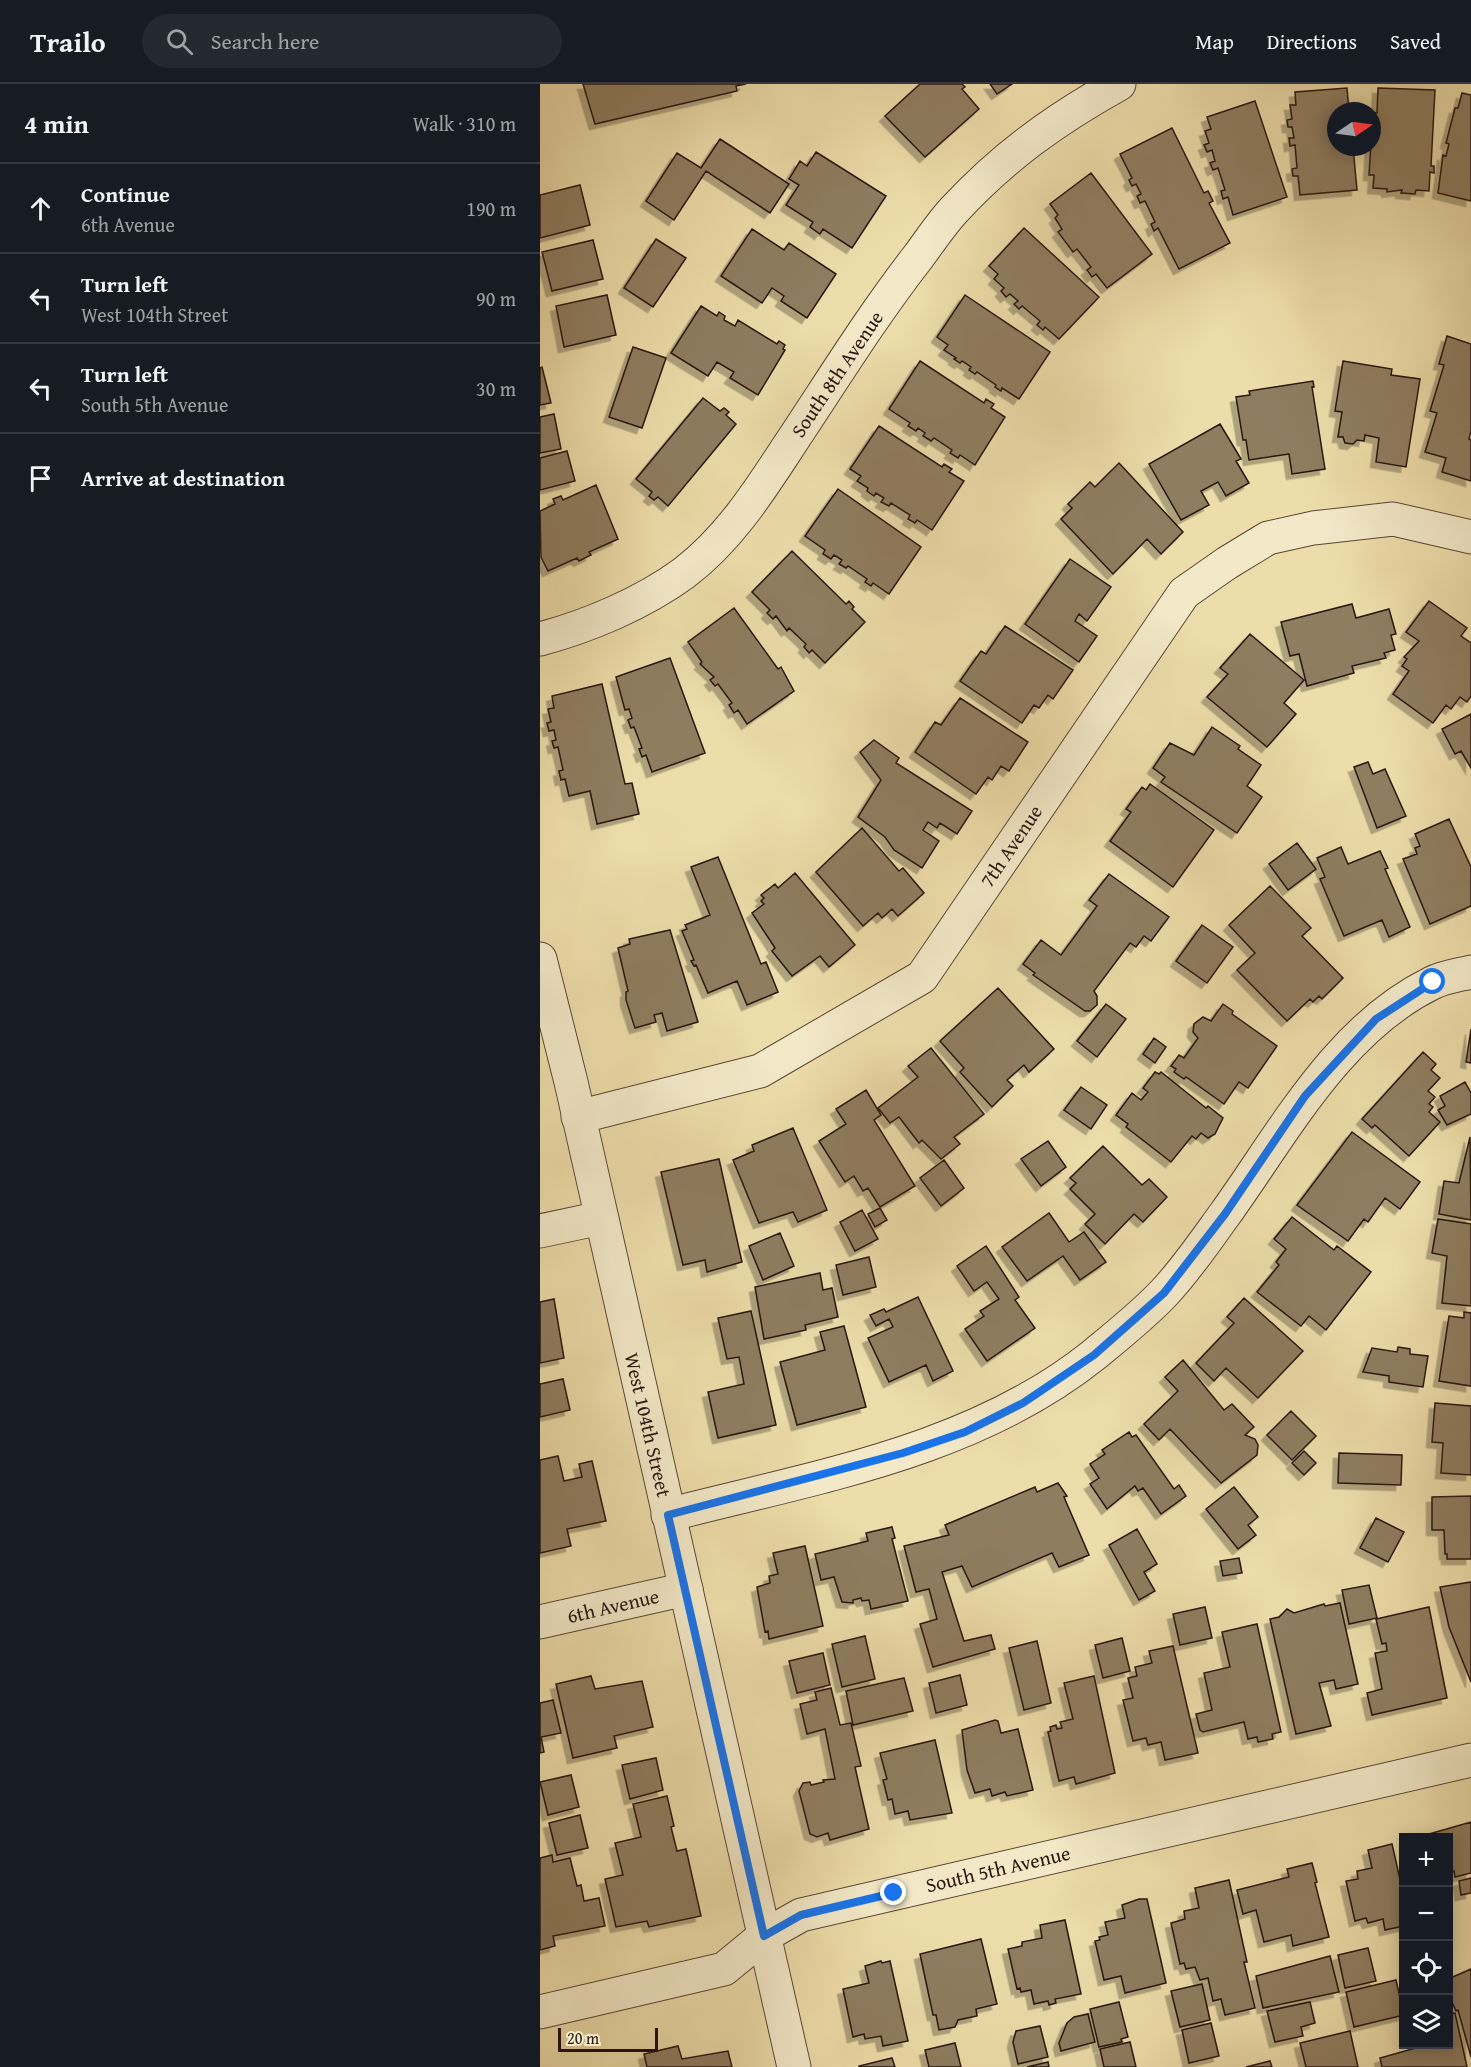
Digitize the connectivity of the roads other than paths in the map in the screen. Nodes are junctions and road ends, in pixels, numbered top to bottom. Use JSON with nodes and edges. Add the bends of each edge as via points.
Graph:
{"nodes":[{"id":1,"x":1119,"y":84,"type":"edge"},
{"id":2,"x":1471,"y":537,"type":"edge"},
{"id":3,"x":540,"y":639,"type":"edge"},
{"id":4,"x":540,"y":959,"type":"edge"},
{"id":5,"x":1471,"y":972,"type":"edge"},
{"id":6,"x":578,"y":1117,"type":"junction"},
{"id":7,"x":601,"y":1218,"type":"junction"},
{"id":8,"x":540,"y":1232,"type":"edge"},
{"id":9,"x":668,"y":1515,"type":"junction"},
{"id":10,"x":686,"y":1589,"type":"junction"},
{"id":11,"x":540,"y":1623,"type":"edge"},
{"id":12,"x":1471,"y":1760,"type":"edge"},
{"id":13,"x":764,"y":1936,"type":"junction"},
{"id":14,"x":540,"y":2012,"type":"edge"},
{"id":15,"x":794,"y":2067,"type":"edge"}],
"edges":[{"from":1,"to":3,"type":"street","name":"South 8th Avenue","via":[[1015,150],[953,211],[892,290],[728,532],[684,573],[625,607]]},
{"from":2,"to":6,"type":"street","name":"7th Avenue","via":[[1393,519],[1352,522],[1268,538],[1227,563],[1184,593],[922,977],[760,1071]]},
{"from":4,"to":6,"type":"street","name":"West 104th Street"},
{"from":5,"to":9,"type":"street","via":[[1433,982],[1376,1019],[1305,1096],[1225,1214],[1164,1293],[1094,1355],[1023,1403],[965,1432],[903,1453]]},
{"from":6,"to":7,"type":"street","name":"West 104th Street"},
{"from":7,"to":8,"type":"street"},
{"from":7,"to":9,"type":"street","name":"West 104th Street"},
{"from":9,"to":10,"type":"street","name":"West 104th Street"},
{"from":10,"to":11,"type":"street","name":"6th Avenue"},
{"from":10,"to":13,"type":"street","name":"West 104th Street"},
{"from":12,"to":13,"type":"street","name":"South 5th Avenue","via":[[801,1915]]},
{"from":13,"to":14,"type":"street","name":"South 5th Avenue","via":[[724,1969]]},
{"from":13,"to":15,"type":"street","name":"West 104th Street"}]}
